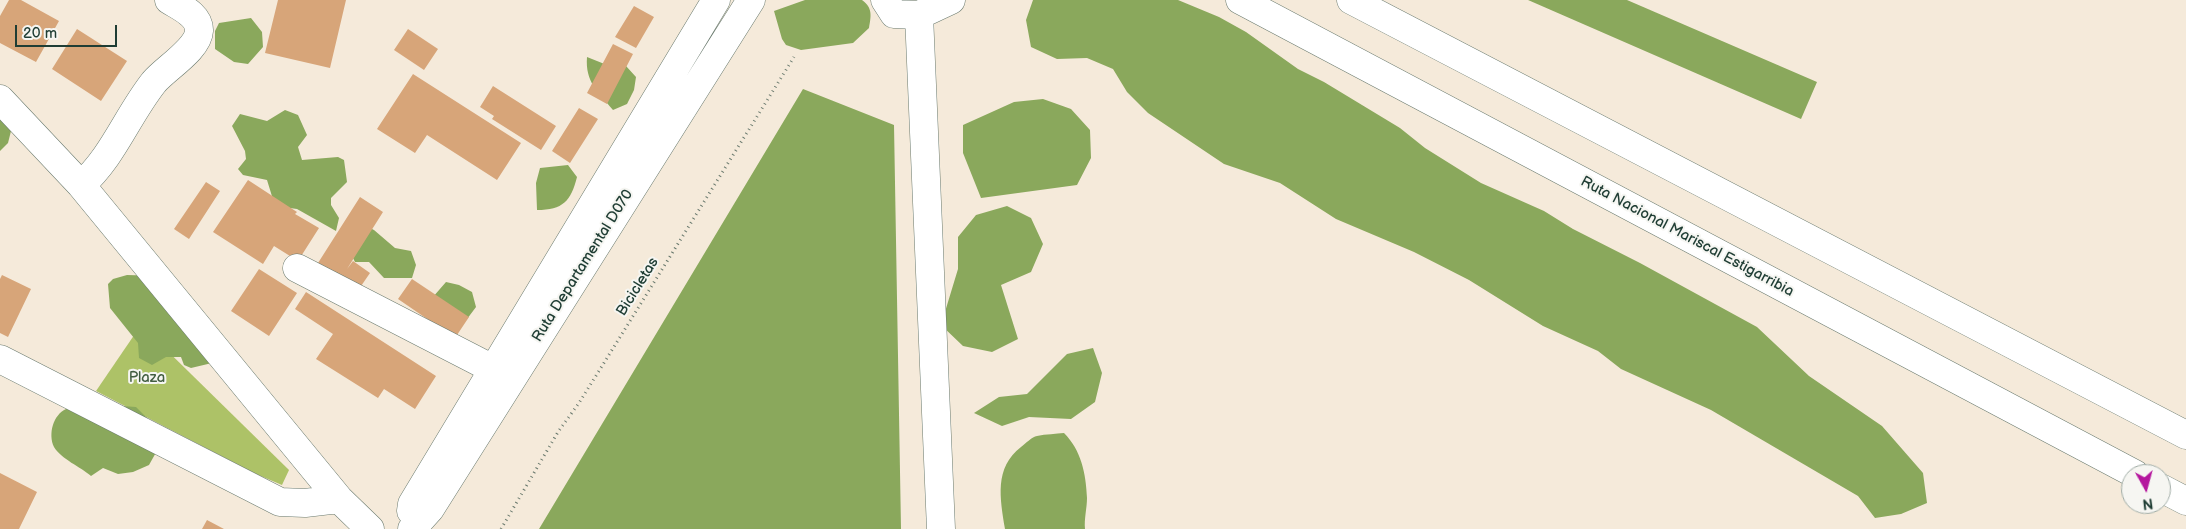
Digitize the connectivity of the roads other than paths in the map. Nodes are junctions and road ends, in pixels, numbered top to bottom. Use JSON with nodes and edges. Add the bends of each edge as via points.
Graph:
{"nodes":[{"id":1,"x":169,"y":0,"type":"edge"},
{"id":2,"x":716,"y":0,"type":"edge"},
{"id":3,"x":751,"y":0,"type":"edge"},
{"id":4,"x":1240,"y":0,"type":"edge"},
{"id":5,"x":1351,"y":0,"type":"edge"},
{"id":6,"x":886,"y":1,"type":"edge"},
{"id":7,"x":948,"y":1,"type":"edge"},
{"id":8,"x":919,"y":15,"type":"junction"},
{"id":9,"x":0,"y":99,"type":"edge"},
{"id":10,"x":80,"y":185,"type":"junction"},
{"id":11,"x":297,"y":268,"type":"dead end"},
{"id":12,"x":0,"y":359,"type":"edge"},
{"id":13,"x":493,"y":369,"type":"junction"},
{"id":14,"x":2186,"y":435,"type":"edge"},
{"id":15,"x":2121,"y":467,"type":"edge"},
{"id":16,"x":2171,"y":493,"type":"edge"},
{"id":17,"x":339,"y":499,"type":"junction"},
{"id":18,"x":2186,"y":501,"type":"edge"},
{"id":19,"x":370,"y":529,"type":"edge"},
{"id":20,"x":410,"y":529,"type":"edge"},
{"id":21,"x":941,"y":529,"type":"edge"}],
"edges":[{"from":1,"to":10,"type":"main road","via":[[194,16],[199,29],[197,40],[154,82],[96,171]]},
{"from":2,"to":13,"type":"main road","name":"Ruta Departamental D070"},
{"from":3,"to":20,"type":"main road","name":"Ruta Departamental D070","via":[[436,501]]},
{"from":4,"to":15,"type":"main road","name":"Ruta Nacional Mariscal Estigarribia"},
{"from":5,"to":14,"type":"main road"},
{"from":6,"to":8,"type":"main road","via":[[894,14]]},
{"from":7,"to":8,"type":"main road"},
{"from":8,"to":21,"type":"main road"},
{"from":9,"to":10,"type":"main road"},
{"from":10,"to":17,"type":"main road"},
{"from":11,"to":13,"type":"main road"},
{"from":12,"to":17,"type":"main road","via":[[280,502]]},
{"from":13,"to":20,"type":"main road","name":"Ruta Departamental D070","via":[[412,504]]},
{"from":16,"to":18,"type":"main road"},
{"from":17,"to":19,"type":"main road"}]}
